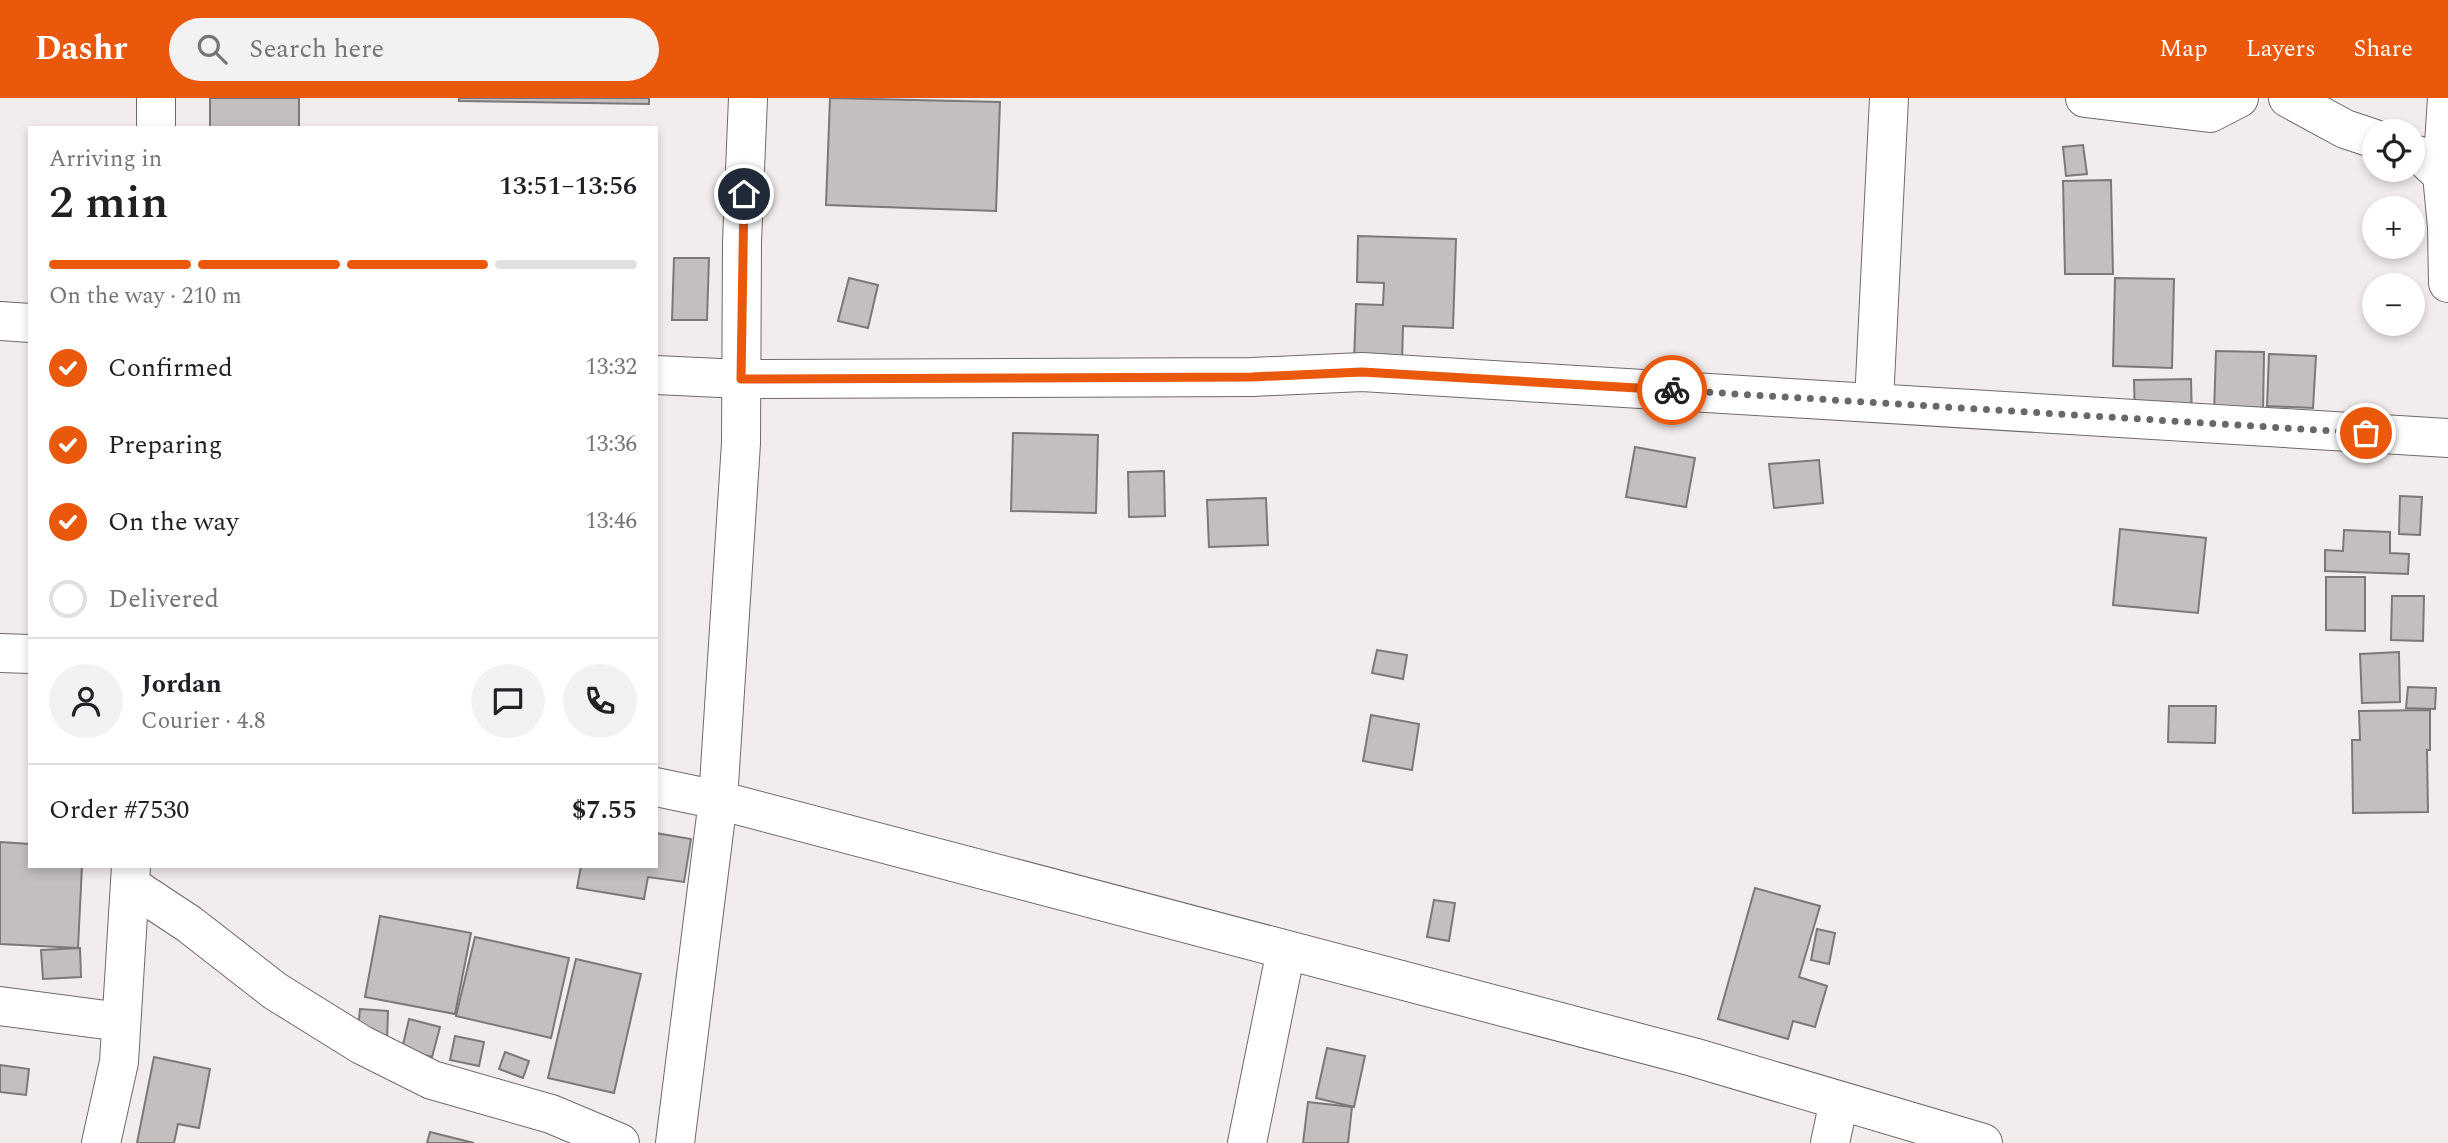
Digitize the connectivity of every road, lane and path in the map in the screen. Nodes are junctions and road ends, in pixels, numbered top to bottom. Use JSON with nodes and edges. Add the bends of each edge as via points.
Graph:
{"nodes":[{"id":1,"x":156,"y":98,"type":"edge"},
{"id":2,"x":748,"y":98,"type":"edge"},
{"id":3,"x":1889,"y":98,"type":"edge"},
{"id":4,"x":2085,"y":98,"type":"edge"},
{"id":5,"x":2239,"y":98,"type":"edge"},
{"id":6,"x":2288,"y":98,"type":"edge"},
{"id":7,"x":2447,"y":98,"type":"edge"},
{"id":8,"x":156,"y":126,"type":"edge"},
{"id":9,"x":2362,"y":135,"type":"edge"},
{"id":10,"x":2428,"y":164,"type":"edge"},
{"id":11,"x":2448,"y":283,"type":"edge"},
{"id":12,"x":0,"y":321,"type":"edge"},
{"id":13,"x":28,"y":323,"type":"edge"},
{"id":14,"x":658,"y":375,"type":"edge"},
{"id":15,"x":741,"y":379,"type":"junction"},
{"id":16,"x":1874,"y":402,"type":"junction"},
{"id":17,"x":2448,"y":438,"type":"edge"},
{"id":18,"x":0,"y":653,"type":"edge"},
{"id":19,"x":28,"y":654,"type":"edge"},
{"id":20,"x":658,"y":787,"type":"edge"},
{"id":21,"x":718,"y":800,"type":"junction"},
{"id":22,"x":130,"y":876,"type":"edge"},
{"id":23,"x":1286,"y":950,"type":"junction"},
{"id":24,"x":0,"y":1006,"type":"edge"},
{"id":25,"x":121,"y":1023,"type":"junction"},
{"id":26,"x":1839,"y":1101,"type":"junction"},
{"id":27,"x":101,"y":1143,"type":"edge"},
{"id":28,"x":620,"y":1143,"type":"edge"},
{"id":29,"x":675,"y":1143,"type":"edge"},
{"id":30,"x":1247,"y":1143,"type":"edge"},
{"id":31,"x":1830,"y":1143,"type":"edge"},
{"id":32,"x":1983,"y":1143,"type":"edge"}],
"edges":[{"from":1,"to":8,"type":"street"},
{"from":2,"to":15,"type":"street"},
{"from":3,"to":16,"type":"street"},
{"from":4,"to":5,"type":"street","via":[[2210,113]]},
{"from":6,"to":9,"type":"street"},
{"from":7,"to":10,"type":"street"},
{"from":10,"to":11,"type":"street","via":[[2447,227]]},
{"from":12,"to":13,"type":"street"},
{"from":14,"to":15,"type":"street"},
{"from":15,"to":16,"type":"street","via":[[1252,377],[1362,372]]},
{"from":15,"to":21,"type":"street"},
{"from":16,"to":17,"type":"street"},
{"from":18,"to":19,"type":"street"},
{"from":20,"to":21,"type":"street"},
{"from":21,"to":23,"type":"street"},
{"from":21,"to":29,"type":"street"},
{"from":22,"to":25,"type":"street"},
{"from":22,"to":28,"type":"street","via":[[275,991],[362,1045],[432,1080],[551,1114]]},
{"from":23,"to":26,"type":"street","via":[[1693,1057]]},
{"from":23,"to":30,"type":"street"},
{"from":24,"to":25,"type":"street"},
{"from":25,"to":27,"type":"street","via":[[119,1062]]},
{"from":26,"to":31,"type":"street"},
{"from":26,"to":32,"type":"street"}]}
